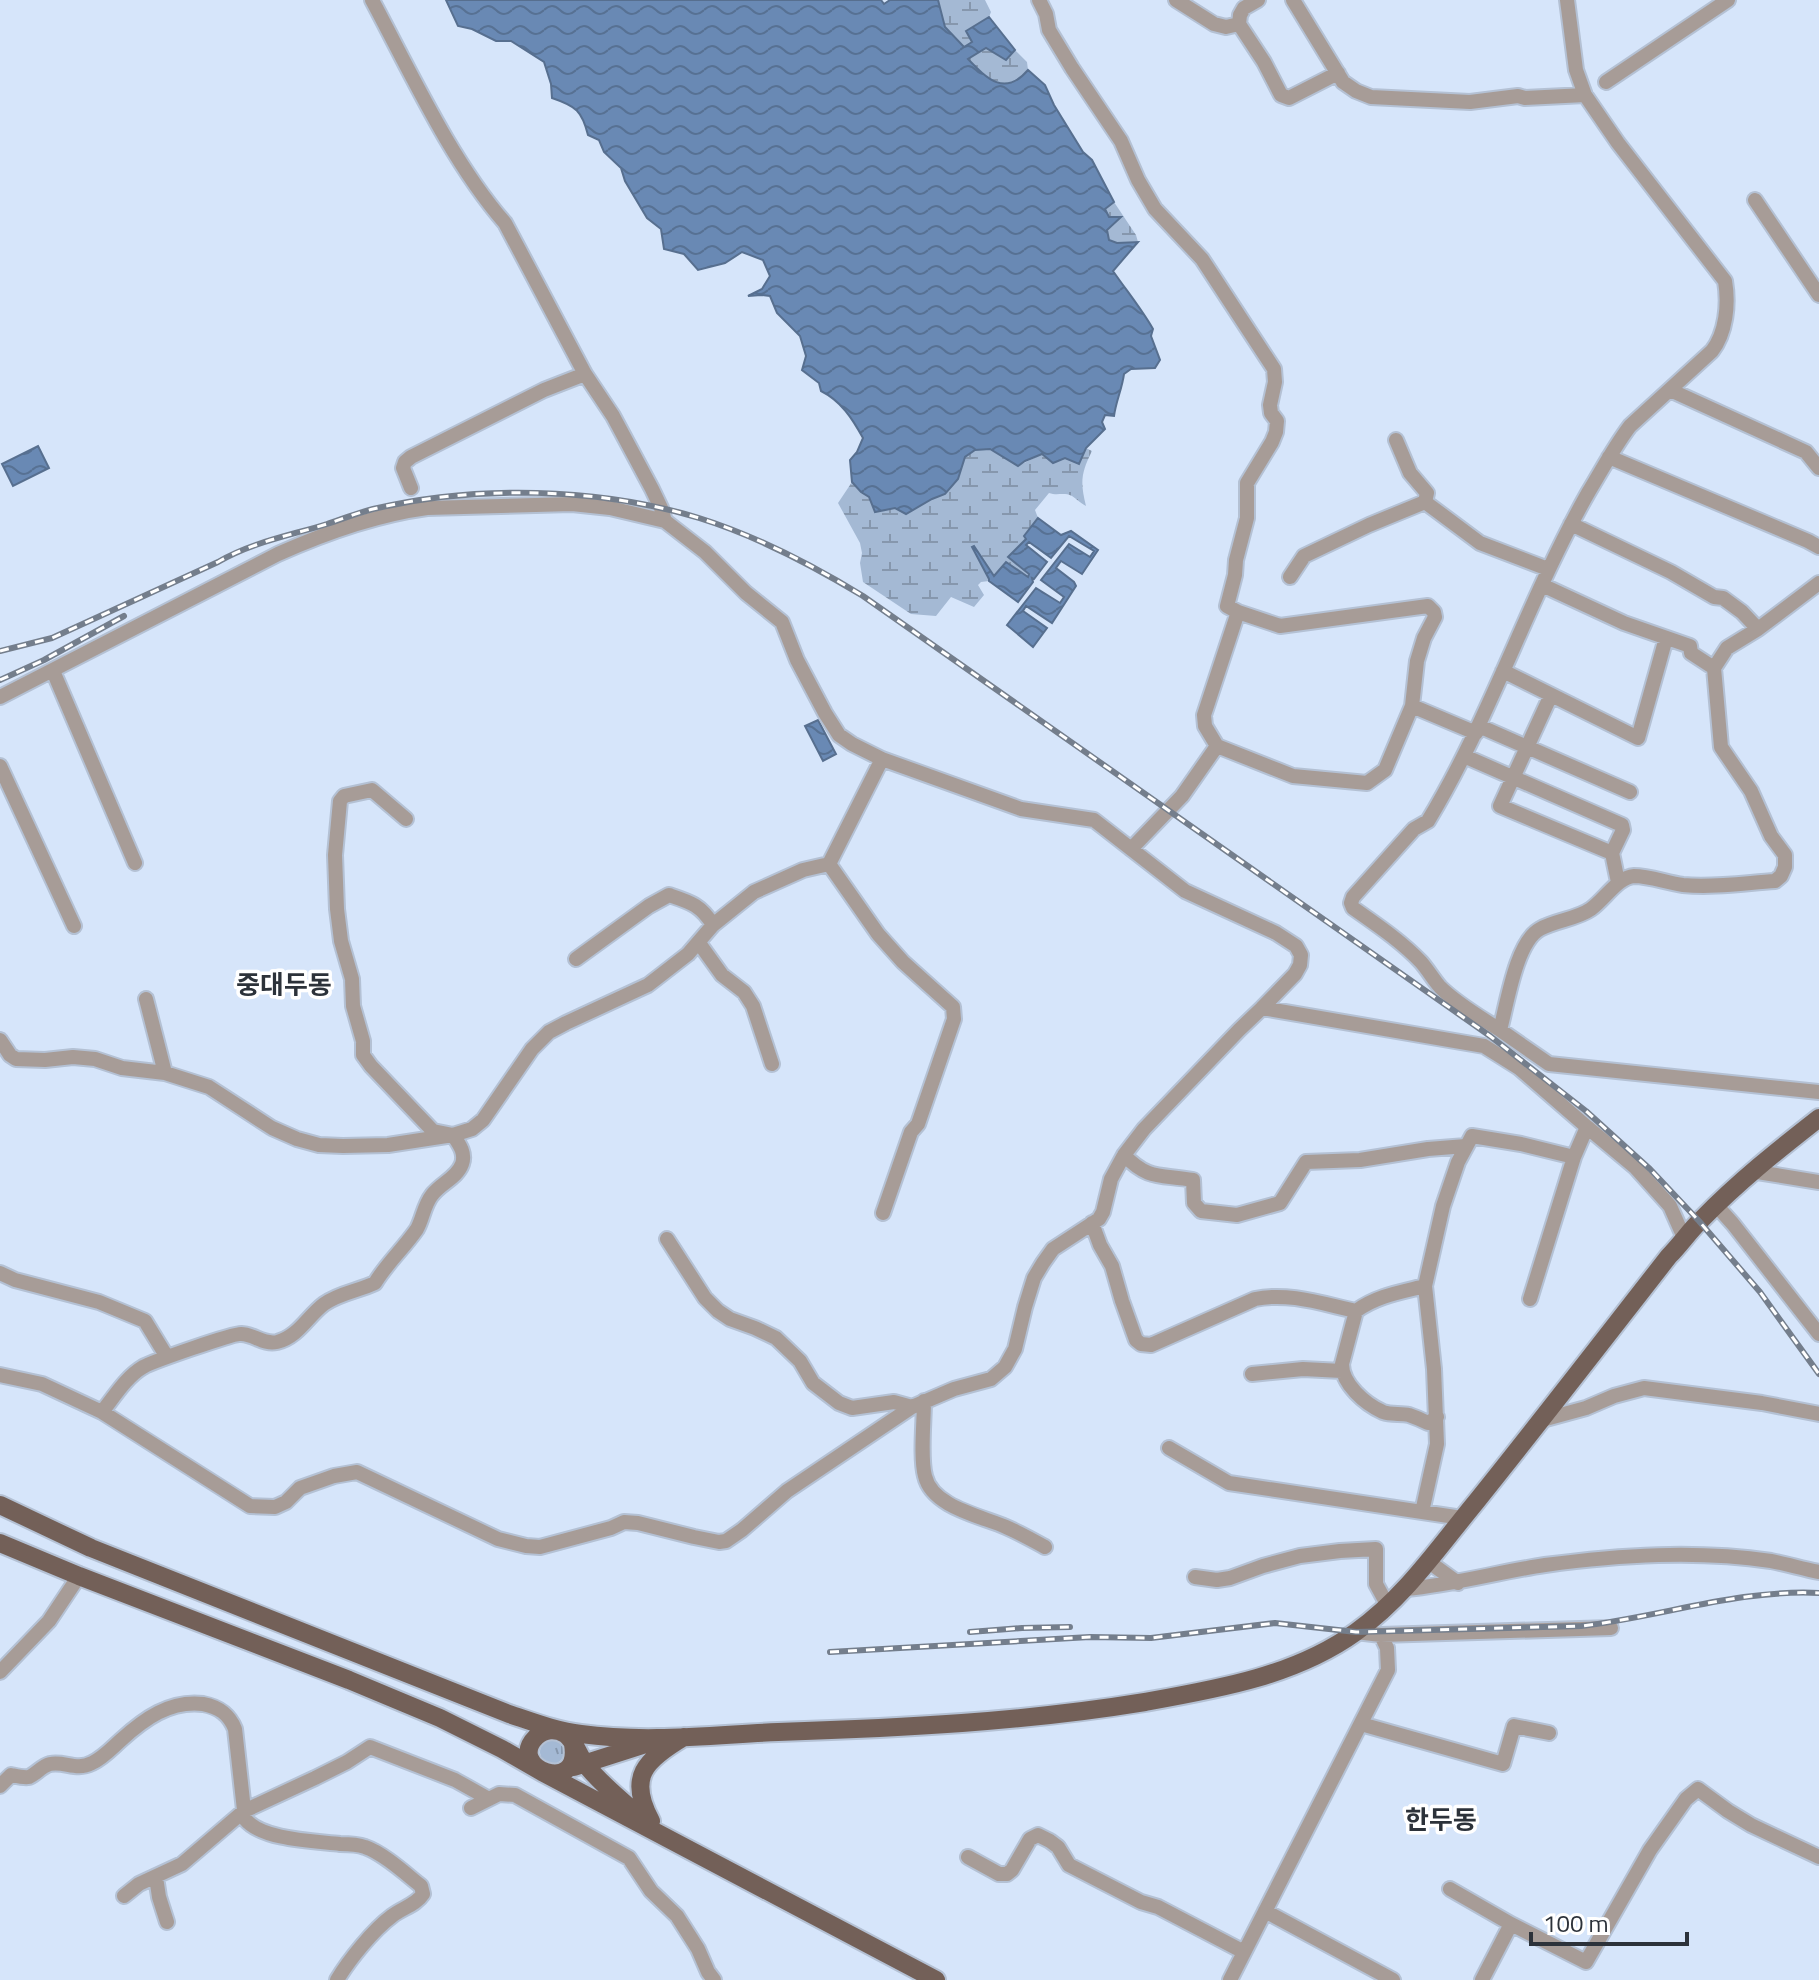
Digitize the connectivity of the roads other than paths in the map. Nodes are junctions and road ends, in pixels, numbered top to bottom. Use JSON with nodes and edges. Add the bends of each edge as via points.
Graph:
{"nodes":[{"id":1,"x":372,"y":0,"type":"edge"},
{"id":2,"x":1039,"y":0,"type":"edge"},
{"id":3,"x":1176,"y":0,"type":"edge"},
{"id":4,"x":1258,"y":0,"type":"edge"},
{"id":5,"x":1293,"y":0,"type":"edge"},
{"id":6,"x":1567,"y":0,"type":"edge"},
{"id":7,"x":1728,"y":0,"type":"edge"},
{"id":8,"x":1241,"y":4,"type":"edge"},
{"id":9,"x":1239,"y":24,"type":"junction"},
{"id":10,"x":1338,"y":73,"type":"junction"},
{"id":11,"x":1606,"y":82,"type":"dead end"},
{"id":12,"x":1585,"y":95,"type":"junction"},
{"id":13,"x":1755,"y":200,"type":"dead end"},
{"id":14,"x":1819,"y":295,"type":"edge"},
{"id":15,"x":585,"y":374,"type":"junction"},
{"id":16,"x":1670,"y":390,"type":"junction"},
{"id":17,"x":1396,"y":440,"type":"dead end"},
{"id":18,"x":1609,"y":457,"type":"junction"},
{"id":19,"x":1819,"y":468,"type":"edge"},
{"id":20,"x":411,"y":488,"type":"dead end"},
{"id":21,"x":1425,"y":502,"type":"junction"},
{"id":22,"x":665,"y":521,"type":"junction"},
{"id":23,"x":1571,"y":524,"type":"junction"},
{"id":24,"x":1819,"y":547,"type":"edge"},
{"id":25,"x":1548,"y":569,"type":"junction"},
{"id":26,"x":1290,"y":577,"type":"dead end"},
{"id":27,"x":1819,"y":583,"type":"edge"},
{"id":28,"x":1542,"y":585,"type":"junction"},
{"id":29,"x":1238,"y":612,"type":"junction"},
{"id":30,"x":1758,"y":629,"type":"junction"},
{"id":31,"x":1666,"y":638,"type":"junction"},
{"id":32,"x":1714,"y":668,"type":"junction"},
{"id":33,"x":53,"y":671,"type":"junction"},
{"id":34,"x":1503,"y":671,"type":"junction"},
{"id":35,"x":1551,"y":695,"type":"junction"},
{"id":36,"x":0,"y":697,"type":"edge"},
{"id":37,"x":1412,"y":706,"type":"junction"},
{"id":38,"x":1477,"y":730,"type":"junction"},
{"id":39,"x":1217,"y":746,"type":"junction"},
{"id":40,"x":1526,"y":747,"type":"junction"},
{"id":41,"x":1464,"y":756,"type":"junction"},
{"id":42,"x":882,"y":759,"type":"junction"},
{"id":43,"x":0,"y":766,"type":"edge"},
{"id":44,"x":1512,"y":777,"type":"junction"},
{"id":45,"x":1630,"y":792,"type":"dead end"},
{"id":46,"x":406,"y":819,"type":"dead end"},
{"id":47,"x":1131,"y":849,"type":"junction"},
{"id":48,"x":1612,"y":853,"type":"junction"},
{"id":49,"x":135,"y":863,"type":"dead end"},
{"id":50,"x":829,"y":864,"type":"junction"},
{"id":51,"x":1618,"y":882,"type":"junction"},
{"id":52,"x":713,"y":925,"type":"junction"},
{"id":53,"x":74,"y":926,"type":"dead end"},
{"id":54,"x":699,"y":943,"type":"junction"},
{"id":55,"x":576,"y":959,"type":"dead end"},
{"id":56,"x":146,"y":999,"type":"dead end"},
{"id":57,"x":1262,"y":1008,"type":"junction"},
{"id":58,"x":1500,"y":1030,"type":"junction"},
{"id":59,"x":0,"y":1040,"type":"edge"},
{"id":60,"x":772,"y":1064,"type":"dead end"},
{"id":61,"x":165,"y":1073,"type":"junction"},
{"id":62,"x":1819,"y":1092,"type":"edge"},
{"id":63,"x":1819,"y":1118,"type":"edge"},
{"id":64,"x":1587,"y":1127,"type":"junction"},
{"id":65,"x":453,"y":1135,"type":"junction"},
{"id":66,"x":1466,"y":1146,"type":"junction"},
{"id":67,"x":1124,"y":1155,"type":"junction"},
{"id":68,"x":1574,"y":1157,"type":"junction"},
{"id":69,"x":1751,"y":1171,"type":"junction"},
{"id":70,"x":1819,"y":1182,"type":"edge"},
{"id":71,"x":1716,"y":1205,"type":"junction"},
{"id":72,"x":883,"y":1213,"type":"dead end"},
{"id":73,"x":1092,"y":1223,"type":"junction"},
{"id":74,"x":667,"y":1239,"type":"dead end"},
{"id":75,"x":1685,"y":1240,"type":"junction"},
{"id":76,"x":0,"y":1273,"type":"edge"},
{"id":77,"x":1425,"y":1286,"type":"junction"},
{"id":78,"x":1530,"y":1299,"type":"dead end"},
{"id":79,"x":1356,"y":1311,"type":"junction"},
{"id":80,"x":1819,"y":1334,"type":"edge"},
{"id":81,"x":167,"y":1357,"type":"junction"},
{"id":82,"x":1342,"y":1371,"type":"junction"},
{"id":83,"x":1252,"y":1374,"type":"dead end"},
{"id":84,"x":0,"y":1375,"type":"edge"},
{"id":85,"x":918,"y":1404,"type":"junction"},
{"id":86,"x":102,"y":1412,"type":"junction"},
{"id":87,"x":1819,"y":1414,"type":"edge"},
{"id":88,"x":1437,"y":1417,"type":"junction"},
{"id":89,"x":1542,"y":1420,"type":"junction"},
{"id":90,"x":1169,"y":1448,"type":"dead end"},
{"id":91,"x":0,"y":1505,"type":"edge"},
{"id":92,"x":1422,"y":1512,"type":"junction"},
{"id":93,"x":1462,"y":1518,"type":"junction"},
{"id":94,"x":0,"y":1543,"type":"edge"},
{"id":95,"x":1045,"y":1547,"type":"dead end"},
{"id":96,"x":1429,"y":1562,"type":"junction"},
{"id":97,"x":1819,"y":1572,"type":"edge"},
{"id":98,"x":79,"y":1576,"type":"junction"},
{"id":99,"x":1195,"y":1577,"type":"dead end"},
{"id":100,"x":1458,"y":1583,"type":"junction"},
{"id":101,"x":1406,"y":1589,"type":"junction"},
{"id":102,"x":1388,"y":1606,"type":"junction"},
{"id":103,"x":1611,"y":1628,"type":"dead end"},
{"id":104,"x":1356,"y":1632,"type":"junction"},
{"id":105,"x":1381,"y":1635,"type":"junction"},
{"id":106,"x":0,"y":1672,"type":"edge"},
{"id":107,"x":1361,"y":1724,"type":"junction"},
{"id":108,"x":557,"y":1730,"type":"junction"},
{"id":109,"x":1549,"y":1733,"type":"dead end"},
{"id":110,"x":686,"y":1736,"type":"junction"},
{"id":111,"x":667,"y":1737,"type":"junction"},
{"id":112,"x":573,"y":1744,"type":"junction"},
{"id":113,"x":584,"y":1763,"type":"junction"},
{"id":114,"x":563,"y":1771,"type":"junction"},
{"id":115,"x":542,"y":1772,"type":"junction"},
{"id":116,"x":0,"y":1786,"type":"edge"},
{"id":117,"x":489,"y":1799,"type":"junction"},
{"id":118,"x":471,"y":1808,"type":"dead end"},
{"id":119,"x":244,"y":1811,"type":"junction"},
{"id":120,"x":660,"y":1833,"type":"junction"},
{"id":121,"x":968,"y":1857,"type":"dead end"},
{"id":122,"x":1819,"y":1857,"type":"edge"},
{"id":123,"x":156,"y":1877,"type":"junction"},
{"id":124,"x":1450,"y":1889,"type":"dead end"},
{"id":125,"x":124,"y":1896,"type":"dead end"},
{"id":126,"x":1265,"y":1911,"type":"junction"},
{"id":127,"x":167,"y":1922,"type":"dead end"},
{"id":128,"x":1511,"y":1924,"type":"junction"},
{"id":129,"x":1244,"y":1952,"type":"junction"},
{"id":130,"x":337,"y":1980,"type":"edge"},
{"id":131,"x":714,"y":1980,"type":"edge"},
{"id":132,"x":936,"y":1980,"type":"edge"},
{"id":133,"x":1230,"y":1980,"type":"edge"},
{"id":134,"x":1393,"y":1980,"type":"edge"},
{"id":135,"x":1482,"y":1980,"type":"edge"}],
"edges":[{"from":1,"to":15,"type":"street","via":[[459,159],[505,223]]},
{"from":2,"to":29,"type":"street","via":[[1049,30],[1121,141],[1155,209],[1202,259],[1274,369],[1270,405],[1276,432],[1247,483],[1247,518],[1227,606]]},
{"from":3,"to":9,"type":"street","via":[[1214,24]]},
{"from":4,"to":8,"type":"street"},
{"from":5,"to":10,"type":"street"},
{"from":6,"to":12,"type":"street","via":[[1576,70]]},
{"from":7,"to":11,"type":"street"},
{"from":8,"to":9,"type":"street"},
{"from":9,"to":10,"type":"street","via":[[1281,95],[1289,98]]},
{"from":10,"to":12,"type":"street","via":[[1343,82],[1371,97],[1470,102]]},
{"from":12,"to":16,"type":"street","via":[[1725,281],[1719,342]]},
{"from":13,"to":14,"type":"street"},
{"from":15,"to":20,"type":"street","via":[[411,457],[403,468]]},
{"from":15,"to":22,"type":"street","via":[[620,428]]},
{"from":16,"to":18,"type":"street","via":[[1630,426]]},
{"from":16,"to":19,"type":"street","via":[[1806,452]]},
{"from":17,"to":21,"type":"street","via":[[1410,473],[1427,493]]},
{"from":18,"to":23,"type":"street"},
{"from":18,"to":24,"type":"street"},
{"from":21,"to":25,"type":"street","via":[[1480,543]]},
{"from":21,"to":26,"type":"street","via":[[1304,556]]},
{"from":22,"to":33,"type":"street","via":[[572,504],[427,508],[370,519],[278,554]]},
{"from":22,"to":42,"type":"street","via":[[782,622],[802,671],[839,735]]},
{"from":23,"to":25,"type":"street"},
{"from":23,"to":30,"type":"street","via":[[1723,598]]},
{"from":25,"to":28,"type":"street"},
{"from":27,"to":30,"type":"street"},
{"from":28,"to":31,"type":"street"},
{"from":28,"to":34,"type":"street"},
{"from":29,"to":37,"type":"street","via":[[1280,626],[1428,606],[1435,617],[1417,661]]},
{"from":29,"to":39,"type":"street","via":[[1204,715]]},
{"from":30,"to":32,"type":"street","via":[[1727,648]]},
{"from":31,"to":32,"type":"street","via":[[1690,646],[1691,653]]},
{"from":31,"to":35,"type":"street","via":[[1638,738]]},
{"from":32,"to":51,"type":"street","via":[[1721,747],[1785,855],[1781,876],[1775,881],[1702,885],[1633,876]]},
{"from":33,"to":36,"type":"street"},
{"from":33,"to":49,"type":"street"},
{"from":34,"to":35,"type":"street"},
{"from":34,"to":38,"type":"street"},
{"from":35,"to":40,"type":"street"},
{"from":37,"to":38,"type":"street"},
{"from":37,"to":39,"type":"street","via":[[1385,770],[1367,783],[1293,776]]},
{"from":38,"to":40,"type":"street"},
{"from":38,"to":41,"type":"street"},
{"from":39,"to":47,"type":"street","via":[[1182,796]]},
{"from":40,"to":44,"type":"street"},
{"from":40,"to":45,"type":"street"},
{"from":41,"to":44,"type":"street"},
{"from":41,"to":58,"type":"street","via":[[1428,821],[1414,829],[1351,903],[1397,939],[1449,995]]},
{"from":42,"to":47,"type":"street","via":[[1021,809],[1094,820]]},
{"from":42,"to":50,"type":"street"},
{"from":43,"to":53,"type":"street"},
{"from":44,"to":48,"type":"street","via":[[1622,825]]},
{"from":44,"to":48,"type":"street","via":[[1500,806]]},
{"from":46,"to":65,"type":"street","via":[[372,790],[340,801],[335,855],[341,941],[363,1055],[433,1131]]},
{"from":47,"to":57,"type":"street","via":[[1185,891],[1296,946],[1300,965]]},
{"from":48,"to":51,"type":"street"},
{"from":50,"to":52,"type":"street","via":[[754,892]]},
{"from":50,"to":72,"type":"street","via":[[878,934],[953,1007],[941,1062]]},
{"from":51,"to":58,"type":"street","via":[[1585,913],[1532,936],[1520,954]]},
{"from":52,"to":54,"type":"street"},
{"from":52,"to":55,"type":"street","via":[[694,903],[669,895]]},
{"from":54,"to":60,"type":"street","via":[[753,1006]]},
{"from":54,"to":65,"type":"street","via":[[648,985],[549,1032],[483,1120]]},
{"from":56,"to":61,"type":"street"},
{"from":57,"to":64,"type":"street","via":[[1484,1046],[1519,1068]]},
{"from":57,"to":67,"type":"street"},
{"from":58,"to":62,"type":"street","via":[[1549,1064]]},
{"from":59,"to":61,"type":"street","via":[[16,1059],[95,1059]]},
{"from":61,"to":65,"type":"street","via":[[209,1087],[272,1128],[319,1145],[388,1145]]},
{"from":63,"to":69,"type":"main road"},
{"from":64,"to":68,"type":"street"},
{"from":64,"to":75,"type":"street","via":[[1635,1167],[1670,1206]]},
{"from":65,"to":81,"type":"street","via":[[462,1148],[462,1166],[432,1194],[418,1227],[375,1283],[323,1304],[288,1337],[275,1342],[241,1334]]},
{"from":66,"to":67,"type":"street","via":[[1306,1162],[1280,1203],[1237,1215],[1201,1211],[1194,1203],[1193,1180],[1150,1175]]},
{"from":66,"to":68,"type":"street","via":[[1472,1136]]},
{"from":66,"to":77,"type":"street","via":[[1443,1206]]},
{"from":67,"to":73,"type":"street","via":[[1103,1212]]},
{"from":68,"to":78,"type":"street"},
{"from":69,"to":70,"type":"street"},
{"from":69,"to":71,"type":"main road"},
{"from":71,"to":75,"type":"main road"},
{"from":71,"to":80,"type":"street"},
{"from":73,"to":79,"type":"street","via":[[1141,1344],[1151,1345],[1270,1296]]},
{"from":73,"to":85,"type":"street","via":[[1053,1249],[1034,1278],[1005,1367],[991,1379]]},
{"from":74,"to":85,"type":"street","via":[[718,1311],[776,1338],[813,1383],[839,1403],[852,1408]]},
{"from":75,"to":89,"type":"main road"},
{"from":76,"to":81,"type":"street","via":[[145,1321]]},
{"from":77,"to":79,"type":"street","via":[[1385,1296]]},
{"from":77,"to":88,"type":"street"},
{"from":79,"to":82,"type":"street"},
{"from":81,"to":86,"type":"street","via":[[142,1367]]},
{"from":82,"to":83,"type":"street"},
{"from":82,"to":88,"type":"street","via":[[1360,1397],[1384,1412],[1428,1423]]},
{"from":84,"to":86,"type":"street","via":[[42,1384]]},
{"from":85,"to":86,"type":"street","via":[[787,1491],[726,1541],[624,1522],[540,1547],[498,1539],[357,1472],[300,1488],[275,1507],[250,1506]]},
{"from":85,"to":95,"type":"street","via":[[925,1477],[932,1489],[962,1511]]},
{"from":87,"to":89,"type":"street","via":[[1644,1388]]},
{"from":88,"to":92,"type":"street","via":[[1437,1444]]},
{"from":89,"to":93,"type":"main road"},
{"from":90,"to":92,"type":"street","via":[[1229,1483]]},
{"from":91,"to":108,"type":"main road","via":[[91,1548]]},
{"from":92,"to":93,"type":"street"},
{"from":93,"to":96,"type":"main road"},
{"from":94,"to":98,"type":"main road"},
{"from":96,"to":100,"type":"street"},
{"from":96,"to":101,"type":"main road"},
{"from":97,"to":100,"type":"street","via":[[1727,1557],[1640,1555],[1543,1565]]},
{"from":98,"to":106,"type":"street","via":[[49,1621]]},
{"from":98,"to":115,"type":"main road","via":[[440,1718]]},
{"from":99,"to":102,"type":"street","via":[[1230,1578],[1300,1556],[1376,1549],[1376,1584]]},
{"from":100,"to":101,"type":"street"},
{"from":101,"to":102,"type":"main road"},
{"from":102,"to":104,"type":"main road"},
{"from":103,"to":105,"type":"street"},
{"from":104,"to":105,"type":"street"},
{"from":104,"to":110,"type":"main road","via":[[1300,1664],[1241,1683],[1108,1708],[926,1727]]},
{"from":105,"to":107,"type":"street","via":[[1388,1670]]},
{"from":107,"to":109,"type":"street","via":[[1503,1764],[1514,1726]]},
{"from":107,"to":126,"type":"street"},
{"from":108,"to":111,"type":"main road"},
{"from":108,"to":112,"type":"main road"},
{"from":108,"to":115,"type":"main road","via":[[543,1732],[530,1748],[532,1762]]},
{"from":110,"to":111,"type":"main road"},
{"from":110,"to":120,"type":"main road","via":[[658,1752],[642,1776],[643,1806]]},
{"from":111,"to":113,"type":"main road"},
{"from":112,"to":113,"type":"main road"},
{"from":112,"to":114,"type":"main road","via":[[573,1760]]},
{"from":113,"to":114,"type":"main road"},
{"from":113,"to":120,"type":"main road"},
{"from":114,"to":115,"type":"main road"},
{"from":115,"to":120,"type":"main road"},
{"from":116,"to":119,"type":"street","via":[[11,1775],[27,1778],[51,1764],[91,1764],[159,1711],[196,1703],[222,1710],[235,1729]]},
{"from":117,"to":118,"type":"street"},
{"from":117,"to":119,"type":"street","via":[[370,1747]]},
{"from":117,"to":131,"type":"street","via":[[515,1795],[629,1858],[651,1891],[677,1916]]},
{"from":119,"to":123,"type":"street","via":[[182,1864]]},
{"from":119,"to":130,"type":"street","via":[[259,1831],[363,1845],[421,1886],[419,1901],[384,1922]]},
{"from":120,"to":132,"type":"main road"},
{"from":121,"to":129,"type":"street","via":[[1007,1874],[1038,1835],[1058,1847],[1069,1865]]},
{"from":122,"to":128,"type":"street","via":[[1751,1825],[1698,1789],[1650,1850],[1586,1962]]},
{"from":123,"to":125,"type":"street"},
{"from":123,"to":127,"type":"street"},
{"from":124,"to":128,"type":"street"},
{"from":126,"to":129,"type":"street"},
{"from":126,"to":134,"type":"street"},
{"from":128,"to":135,"type":"street"},
{"from":129,"to":133,"type":"street"}]}
